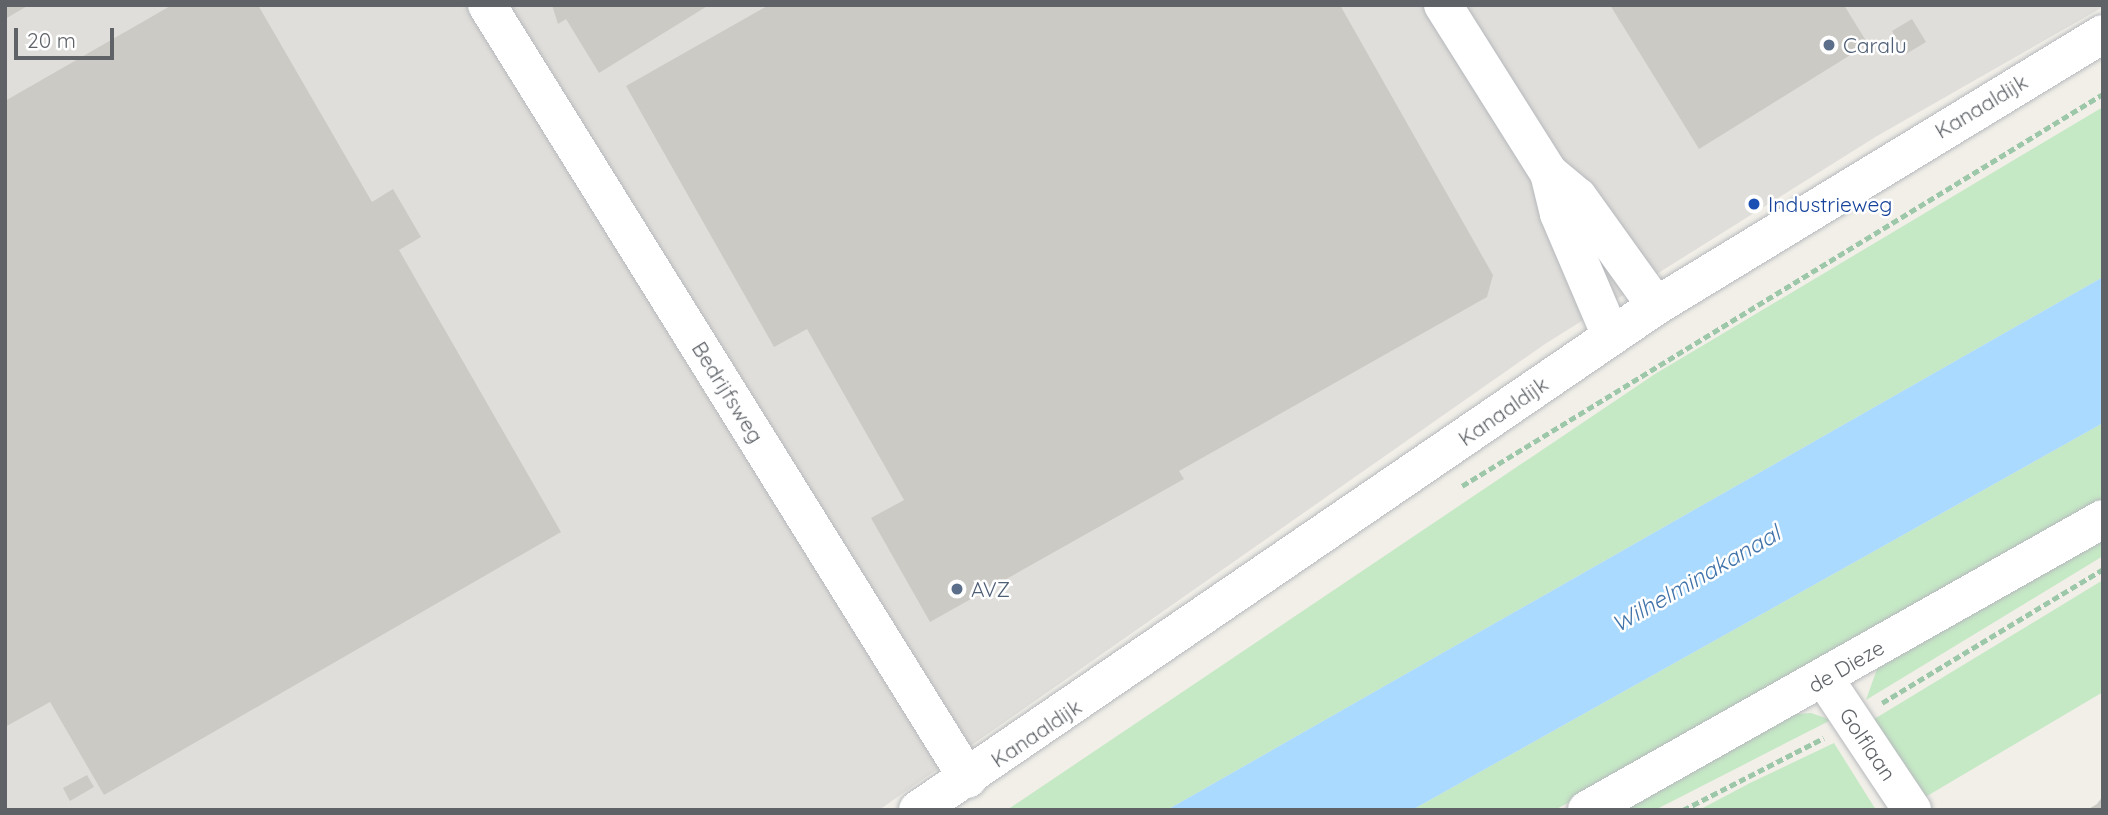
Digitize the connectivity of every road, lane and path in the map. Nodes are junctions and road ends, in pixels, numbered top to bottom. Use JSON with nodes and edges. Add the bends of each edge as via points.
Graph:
{"nodes":[{"id":1,"x":487,"y":5,"type":"edge"},
{"id":2,"x":1443,"y":5,"type":"edge"},
{"id":3,"x":2103,"y":34,"type":"edge"},
{"id":4,"x":2103,"y":94,"type":"edge"},
{"id":5,"x":1549,"y":173,"type":"junction"},
{"id":6,"x":1656,"y":306,"type":"junction"},
{"id":7,"x":1611,"y":337,"type":"junction"},
{"id":8,"x":1457,"y":489,"type":"dead end"},
{"id":9,"x":2103,"y":519,"type":"edge"},
{"id":10,"x":2103,"y":569,"type":"edge"},
{"id":11,"x":1824,"y":678,"type":"junction"},
{"id":12,"x":1853,"y":722,"type":"junction"},
{"id":13,"x":968,"y":779,"type":"junction"},
{"id":14,"x":918,"y":810,"type":"edge"},
{"id":15,"x":1587,"y":810,"type":"edge"},
{"id":16,"x":1683,"y":810,"type":"edge"},
{"id":17,"x":1912,"y":810,"type":"edge"}],
"edges":[{"from":1,"to":13,"type":"street","name":"Bedrijfsweg"},
{"from":2,"to":5,"type":"street"},
{"from":3,"to":6,"type":"street","name":"Kanaaldijk"},
{"from":4,"to":8,"type":"path","name":"Kanaaldijk"},
{"from":5,"to":6,"type":"street","via":[[1578,197]]},
{"from":5,"to":7,"type":"street","via":[[1559,214]]},
{"from":6,"to":7,"type":"street","name":"Kanaaldijk"},
{"from":7,"to":13,"type":"street","name":"Kanaaldijk"},
{"from":9,"to":11,"type":"street","name":"de Dieze"},
{"from":10,"to":12,"type":"path"},
{"from":11,"to":12,"type":"street","name":"Golflaan"},
{"from":11,"to":15,"type":"street","name":"de Dieze"},
{"from":12,"to":16,"type":"path"},
{"from":12,"to":17,"type":"street","name":"Golflaan"},
{"from":13,"to":14,"type":"street","name":"Kanaaldijk"}]}
